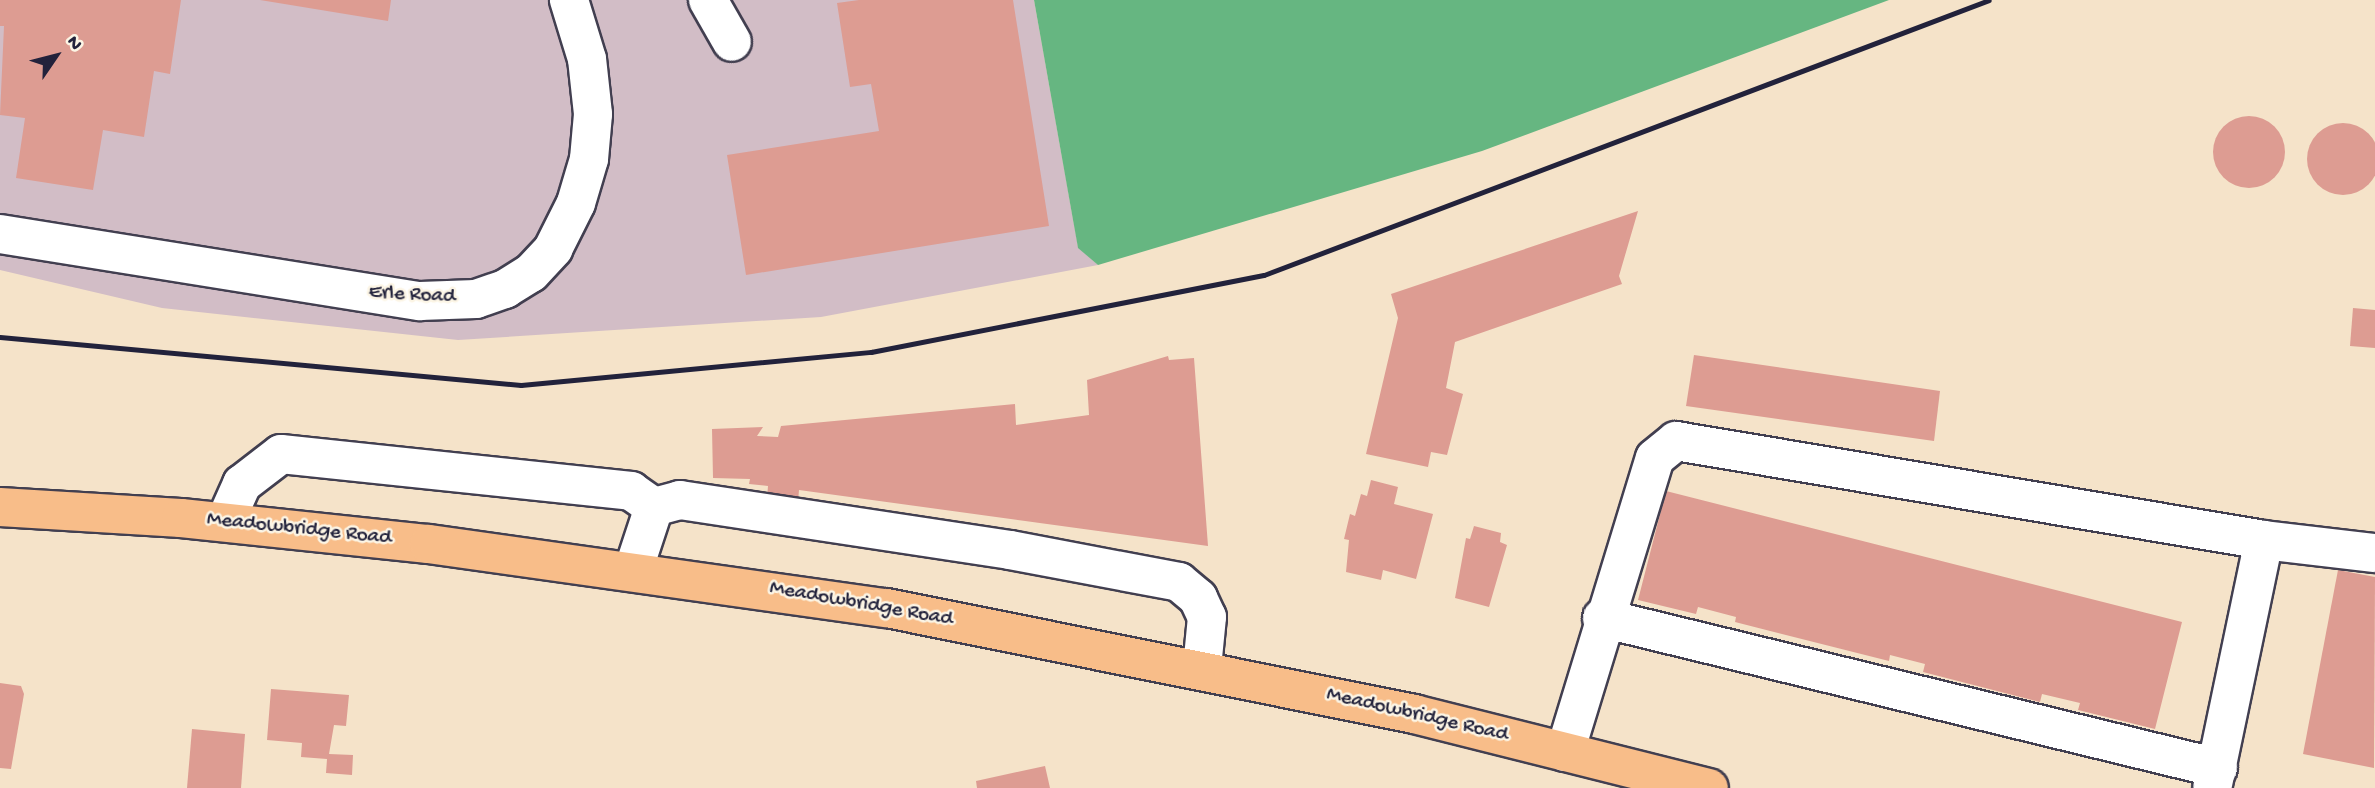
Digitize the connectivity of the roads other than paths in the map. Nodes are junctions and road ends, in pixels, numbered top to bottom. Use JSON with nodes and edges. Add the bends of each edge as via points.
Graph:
{"nodes":[{"id":1,"x":569,"y":0,"type":"edge"},
{"id":2,"x":708,"y":0,"type":"edge"},
{"id":3,"x":732,"y":42,"type":"dead end"},
{"id":4,"x":0,"y":234,"type":"edge"},
{"id":5,"x":0,"y":507,"type":"edge"},
{"id":6,"x":654,"y":507,"type":"junction"},
{"id":7,"x":225,"y":522,"type":"junction"},
{"id":8,"x":2264,"y":540,"type":"junction"},
{"id":9,"x":2375,"y":553,"type":"edge"},
{"id":10,"x":633,"y":571,"type":"junction"},
{"id":11,"x":1602,"y":618,"type":"junction"},
{"id":12,"x":1202,"y":668,"type":"junction"},
{"id":13,"x":1565,"y":752,"type":"junction"},
{"id":14,"x":2215,"y":778,"type":"edge"},
{"id":15,"x":1709,"y":788,"type":"edge"}],
"edges":[{"from":1,"to":4,"type":"street","name":"Erle Road","via":[[587,58],[593,114],[589,159],[576,203],[553,249],[531,272],[505,289],[476,299],[409,300]]},
{"from":2,"to":3,"type":"street"},
{"from":5,"to":7,"type":"main road","name":"Meadowbridge Road"},
{"from":6,"to":7,"type":"street","via":[[631,491],[281,454],[242,484]]},
{"from":6,"to":10,"type":"street"},
{"from":6,"to":12,"type":"street","via":[[680,500],[1010,550],[1179,582],[1198,597],[1207,617]]},
{"from":7,"to":10,"type":"main road","name":"Meadowbridge Road"},
{"from":8,"to":9,"type":"street"},
{"from":8,"to":11,"type":"street","via":[[1676,442],[1655,457]]},
{"from":8,"to":14,"type":"street"},
{"from":10,"to":12,"type":"main road","name":"Meadowbridge Road","via":[[887,608]]},
{"from":11,"to":13,"type":"street"},
{"from":11,"to":14,"type":"street"},
{"from":12,"to":13,"type":"main road","name":"Meadowbridge Road"},
{"from":13,"to":15,"type":"main road","name":"Meadowbridge Road"}]}
